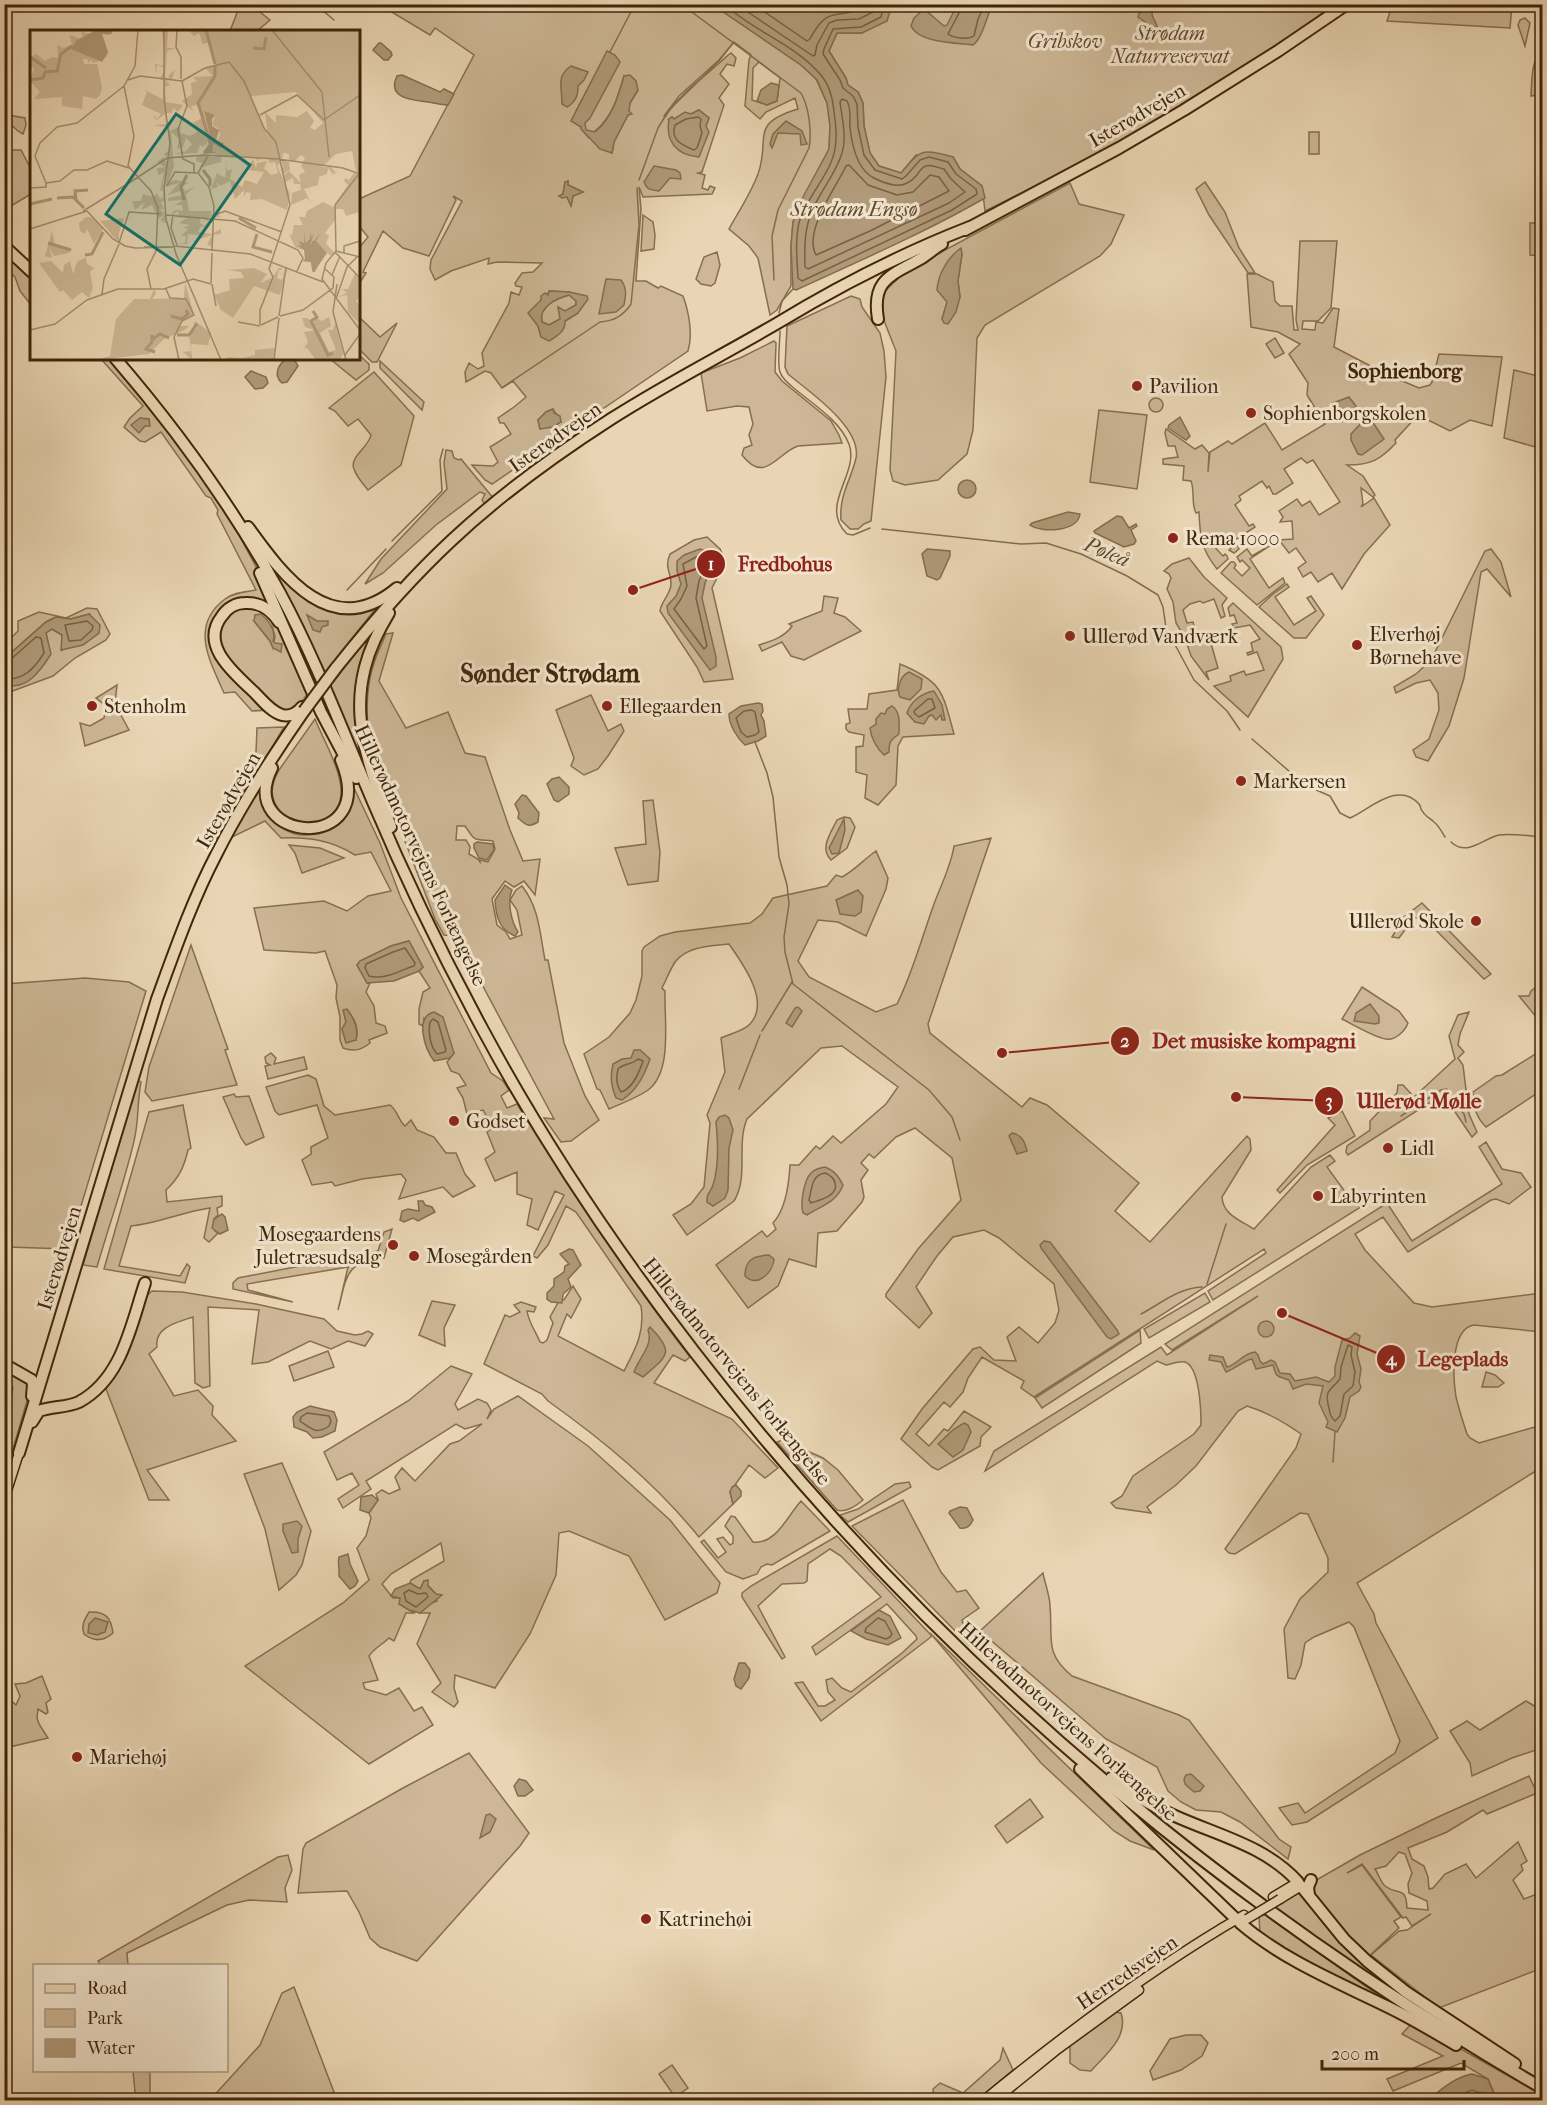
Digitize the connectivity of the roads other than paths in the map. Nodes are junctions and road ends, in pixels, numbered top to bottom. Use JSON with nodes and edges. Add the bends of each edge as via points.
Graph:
{"nodes":[{"id":1,"x":1347,"y":4,"type":"edge"},
{"id":2,"x":970,"y":227,"type":"junction"},
{"id":3,"x":942,"y":244,"type":"junction"},
{"id":4,"x":4,"y":246,"type":"edge"},
{"id":5,"x":30,"y":270,"type":"edge"},
{"id":6,"x":878,"y":319,"type":"dead end"},
{"id":7,"x":777,"y":323,"type":"junction"},
{"id":8,"x":117,"y":360,"type":"edge"},
{"id":9,"x":178,"y":436,"type":"junction"},
{"id":10,"x":227,"y":505,"type":"junction"},
{"id":11,"x":452,"y":540,"type":"junction"},
{"id":12,"x":287,"y":633,"type":"junction"},
{"id":13,"x":303,"y":709,"type":"junction"},
{"id":14,"x":321,"y":712,"type":"junction"},
{"id":15,"x":294,"y":725,"type":"junction"},
{"id":16,"x":405,"y":875,"type":"junction"},
{"id":17,"x":417,"y":900,"type":"junction"},
{"id":18,"x":145,"y":1283,"type":"dead end"},
{"id":19,"x":56,"y":1330,"type":"junction"},
{"id":20,"x":52,"y":1343,"type":"junction"},
{"id":21,"x":4,"y":1364,"type":"edge"},
{"id":22,"x":16,"y":1370,"type":"junction"},
{"id":23,"x":58,"y":1408,"type":"junction"},
{"id":24,"x":23,"y":1440,"type":"junction"},
{"id":25,"x":19,"y":1453,"type":"junction"},
{"id":26,"x":4,"y":1500,"type":"edge"},
{"id":27,"x":1007,"y":1696,"type":"junction"},
{"id":28,"x":1047,"y":1731,"type":"junction"},
{"id":29,"x":1311,"y":1880,"type":"dead end"},
{"id":30,"x":1299,"y":1884,"type":"junction"},
{"id":31,"x":1309,"y":1895,"type":"junction"},
{"id":32,"x":1242,"y":1919,"type":"junction"},
{"id":33,"x":1542,"y":2086,"type":"edge"},
{"id":34,"x":1542,"y":2094,"type":"edge"},
{"id":35,"x":984,"y":2100,"type":"edge"},
{"id":36,"x":995,"y":2100,"type":"edge"}],
"edges":[{"from":1,"to":2,"type":"highway","name":"Isterødvejen","via":[[1184,110]]},
{"from":2,"to":3,"type":"highway","name":"Isterødvejen"},
{"from":2,"to":7,"type":"highway","name":"Isterødvejen","via":[[909,253]]},
{"from":3,"to":6,"type":"highway","via":[[884,282],[876,298]]},
{"from":3,"to":7,"type":"highway","name":"Isterødvejen"},
{"from":4,"to":5,"type":"highway"},
{"from":7,"to":11,"type":"highway","name":"Isterødvejen","via":[[627,408],[508,492]]},
{"from":8,"to":9,"type":"highway","name":"Hillerødmotorvejens Forlængelse"},
{"from":9,"to":10,"type":"highway","name":"Hillerødmotorvejens Forlængelse"},
{"from":9,"to":11,"type":"highway","via":[[198,455],[266,552],[296,586],[319,602],[345,608],[376,603]]},
{"from":10,"to":12,"type":"highway"},
{"from":10,"to":16,"type":"highway","name":"Hillerødmotorvejens Forlængelse","via":[[307,647]]},
{"from":11,"to":13,"type":"highway","name":"Isterødvejen","bridge":true,"via":[[392,601]]},
{"from":11,"to":16,"type":"highway","via":[[388,615],[367,660],[361,689],[366,755]]},
{"from":12,"to":13,"type":"highway","via":[[270,611],[260,605],[240,603],[225,611],[214,636],[223,660],[271,709],[287,716]]},
{"from":12,"to":14,"type":"highway"},
{"from":13,"to":15,"type":"highway","name":"Isterødvejen"},
{"from":14,"to":15,"type":"highway","via":[[345,770],[348,790],[339,814],[317,828],[287,824],[276,815],[268,800],[268,776]]},
{"from":14,"to":17,"type":"highway","via":[[403,882]]},
{"from":15,"to":19,"type":"highway","name":"Isterødvejen","via":[[240,810],[194,903],[157,999]]},
{"from":16,"to":17,"type":"highway","name":"Hillerødmotorvejens Forlængelse"},
{"from":17,"to":27,"type":"highway","name":"Hillerødmotorvejens Forlængelse","via":[[486,1036],[540,1129],[653,1299],[793,1473],[901,1591]]},
{"from":18,"to":23,"type":"highway","via":[[126,1343],[111,1373],[89,1396]]},
{"from":19,"to":20,"type":"highway","name":"Isterødvejen"},
{"from":19,"to":22,"type":"highway","via":[[39,1368],[32,1372]]},
{"from":20,"to":23,"type":"highway","via":[[42,1397],[46,1404]]},
{"from":20,"to":24,"type":"highway","name":"Isterødvejen"},
{"from":21,"to":22,"type":"highway"},
{"from":22,"to":24,"type":"highway","via":[[28,1376],[33,1385]]},
{"from":23,"to":25,"type":"highway","via":[[36,1413]]},
{"from":24,"to":25,"type":"highway","name":"Isterødvejen"},
{"from":25,"to":26,"type":"main road","name":"Isterødvejen"},
{"from":27,"to":28,"type":"highway","name":"Hillerødmotorvejens Forlængelse"},
{"from":27,"to":30,"type":"highway","via":[[1025,1706],[1133,1794],[1177,1817],[1245,1844],[1280,1866]]},
{"from":28,"to":32,"type":"highway","via":[[1056,1745]]},
{"from":28,"to":33,"type":"highway","name":"Hillerødmotorvejens Forlængelse","via":[[1196,1856],[1300,1933],[1471,2046]]},
{"from":29,"to":31,"type":"highway"},
{"from":30,"to":31,"type":"highway"},
{"from":30,"to":32,"type":"main road","name":"Herredsvejen"},
{"from":31,"to":33,"type":"highway","via":[[1367,1961]]},
{"from":32,"to":34,"type":"highway","via":[[1278,1951],[1391,2008]]},
{"from":32,"to":35,"type":"main road","name":"Herredsvejen","via":[[1165,1965]]},
{"from":32,"to":36,"type":"main road","name":"Herredsvejen","via":[[1126,1999]]}]}
